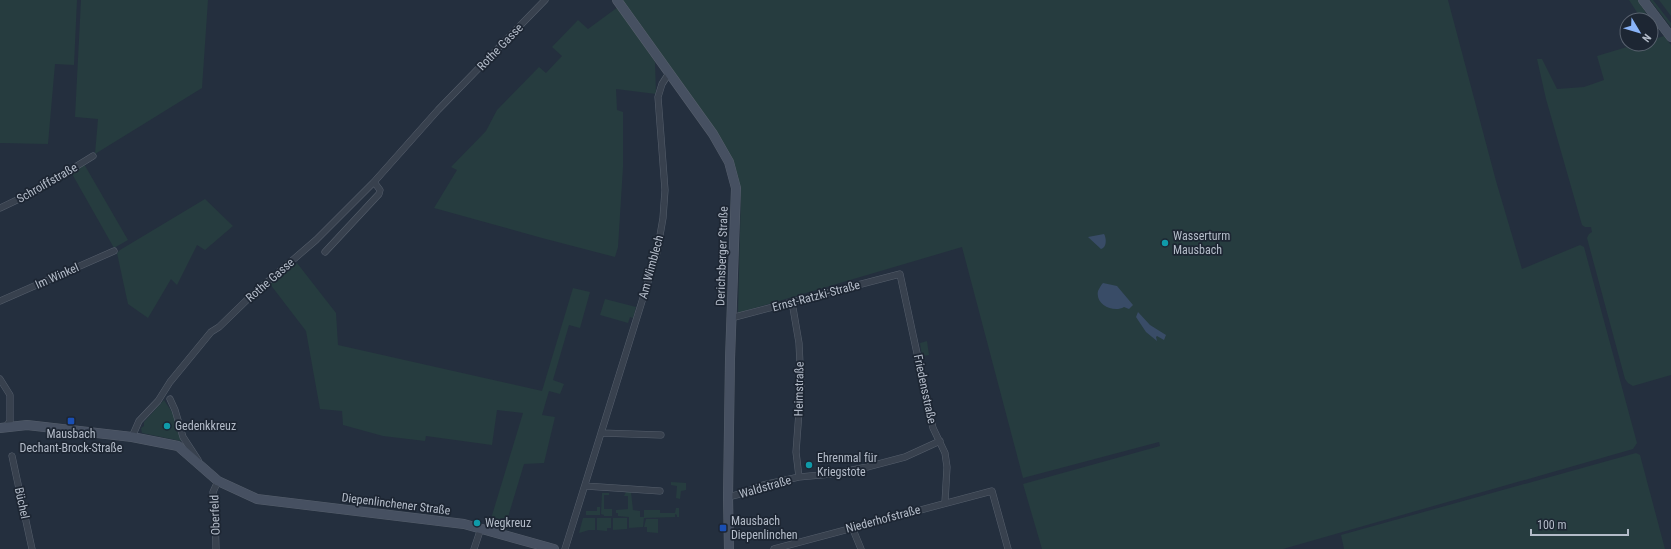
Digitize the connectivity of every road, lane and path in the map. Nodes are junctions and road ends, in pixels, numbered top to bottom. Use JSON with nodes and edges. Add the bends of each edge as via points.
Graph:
{"nodes":[{"id":1,"x":545,"y":0,"type":"edge"},
{"id":2,"x":617,"y":0,"type":"edge"},
{"id":3,"x":1642,"y":0,"type":"edge"},
{"id":4,"x":1671,"y":37,"type":"edge"},
{"id":5,"x":669,"y":73,"type":"junction"},
{"id":6,"x":93,"y":156,"type":"dead end"},
{"id":7,"x":374,"y":182,"type":"junction"},
{"id":8,"x":0,"y":208,"type":"edge"},
{"id":9,"x":114,"y":251,"type":"dead end"},
{"id":10,"x":325,"y":252,"type":"dead end"},
{"id":11,"x":900,"y":274,"type":"joint"},
{"id":12,"x":0,"y":301,"type":"edge"},
{"id":13,"x":792,"y":302,"type":"junction"},
{"id":14,"x":731,"y":318,"type":"junction"},
{"id":15,"x":0,"y":379,"type":"edge"},
{"id":16,"x":170,"y":399,"type":"dead end"},
{"id":17,"x":3,"y":427,"type":"edge"},
{"id":18,"x":601,"y":433,"type":"junction"},
{"id":19,"x":661,"y":435,"type":"dead end"},
{"id":20,"x":132,"y":437,"type":"junction"},
{"id":21,"x":940,"y":441,"type":"junction"},
{"id":22,"x":12,"y":456,"type":"dead end"},
{"id":23,"x":203,"y":468,"type":"junction"},
{"id":24,"x":799,"y":477,"type":"junction"},
{"id":25,"x":218,"y":481,"type":"junction"},
{"id":26,"x":585,"y":486,"type":"junction"},
{"id":27,"x":660,"y":491,"type":"dead end"},
{"id":28,"x":728,"y":497,"type":"junction"},
{"id":29,"x":945,"y":502,"type":"junction"},
{"id":30,"x":852,"y":527,"type":"junction"},
{"id":31,"x":481,"y":528,"type":"junction"},
{"id":32,"x":32,"y":549,"type":"edge"},
{"id":33,"x":216,"y":549,"type":"edge"},
{"id":34,"x":474,"y":549,"type":"edge"},
{"id":35,"x":554,"y":549,"type":"edge"},
{"id":36,"x":565,"y":549,"type":"edge"},
{"id":37,"x":729,"y":549,"type":"edge"},
{"id":38,"x":774,"y":549,"type":"edge"},
{"id":39,"x":861,"y":549,"type":"edge"},
{"id":40,"x":1008,"y":549,"type":"edge"}],
"edges":[{"from":1,"to":7,"type":"street","name":"Rothe Gasse","via":[[438,110]]},
{"from":2,"to":5,"type":"street","name":"Derichsberger Straße"},
{"from":3,"to":4,"type":"street"},
{"from":5,"to":14,"type":"street","name":"Derichsberger Straße","via":[[722,149],[734,174],[736,206]]},
{"from":5,"to":18,"type":"street","name":"Am Wimblech","via":[[658,97],[665,190],[660,240]]},
{"from":6,"to":8,"type":"street","name":"Schroiffstraße","via":[[27,196]]},
{"from":7,"to":10,"type":"street","via":[[380,190],[379,194]]},
{"from":7,"to":20,"type":"street","name":"Rothe Gasse","via":[[316,240],[211,332],[170,382],[158,401],[139,421]]},
{"from":9,"to":12,"type":"street","name":"Im Winkel"},
{"from":11,"to":13,"type":"street","name":"Ernst-Ratzki-Straße"},
{"from":11,"to":21,"type":"street","name":"Friedensstraße","via":[[933,428]]},
{"from":13,"to":14,"type":"street","name":"Ernst-Ratzki-Straße"},
{"from":13,"to":24,"type":"street","name":"Heimstraße","via":[[799,343],[801,378],[796,452]]},
{"from":14,"to":28,"type":"street","name":"Derichsberger Straße"},
{"from":15,"to":17,"type":"street","via":[[10,395],[10,421]]},
{"from":16,"to":23,"type":"street","via":[[183,437]]},
{"from":17,"to":20,"type":"street","name":"Diepenlinchener Straße","via":[[27,425]]},
{"from":18,"to":19,"type":"street"},
{"from":18,"to":26,"type":"street","name":"Am Wimblech"},
{"from":20,"to":23,"type":"street","name":"Diepenlinchener Straße","via":[[178,446]]},
{"from":21,"to":24,"type":"street","name":"Waldstraße","via":[[904,457],[867,467]]},
{"from":21,"to":29,"type":"street","name":"Friedensstraße","via":[[947,467]]},
{"from":22,"to":32,"type":"street","name":"Büchel"},
{"from":23,"to":25,"type":"street","name":"Diepenlinchener Straße"},
{"from":24,"to":28,"type":"street","name":"Waldstraße","via":[[763,485]]},
{"from":25,"to":31,"type":"street","name":"Diepenlinchener Straße","via":[[257,499]]},
{"from":25,"to":33,"type":"street","name":"Oberfeld","via":[[213,492]]},
{"from":26,"to":27,"type":"street"},
{"from":26,"to":36,"type":"street","name":"Am Wimblech"},
{"from":28,"to":37,"type":"street","name":"Derichsberger Straße"},
{"from":29,"to":30,"type":"street","name":"Niederhofstraße"},
{"from":29,"to":40,"type":"street","name":"Niederhofstraße","via":[[992,491]]},
{"from":30,"to":38,"type":"street","name":"Niederhofstraße"},
{"from":30,"to":39,"type":"street"},
{"from":31,"to":34,"type":"street"},
{"from":31,"to":35,"type":"street","name":"Diepenlinchener Straße"}]}
